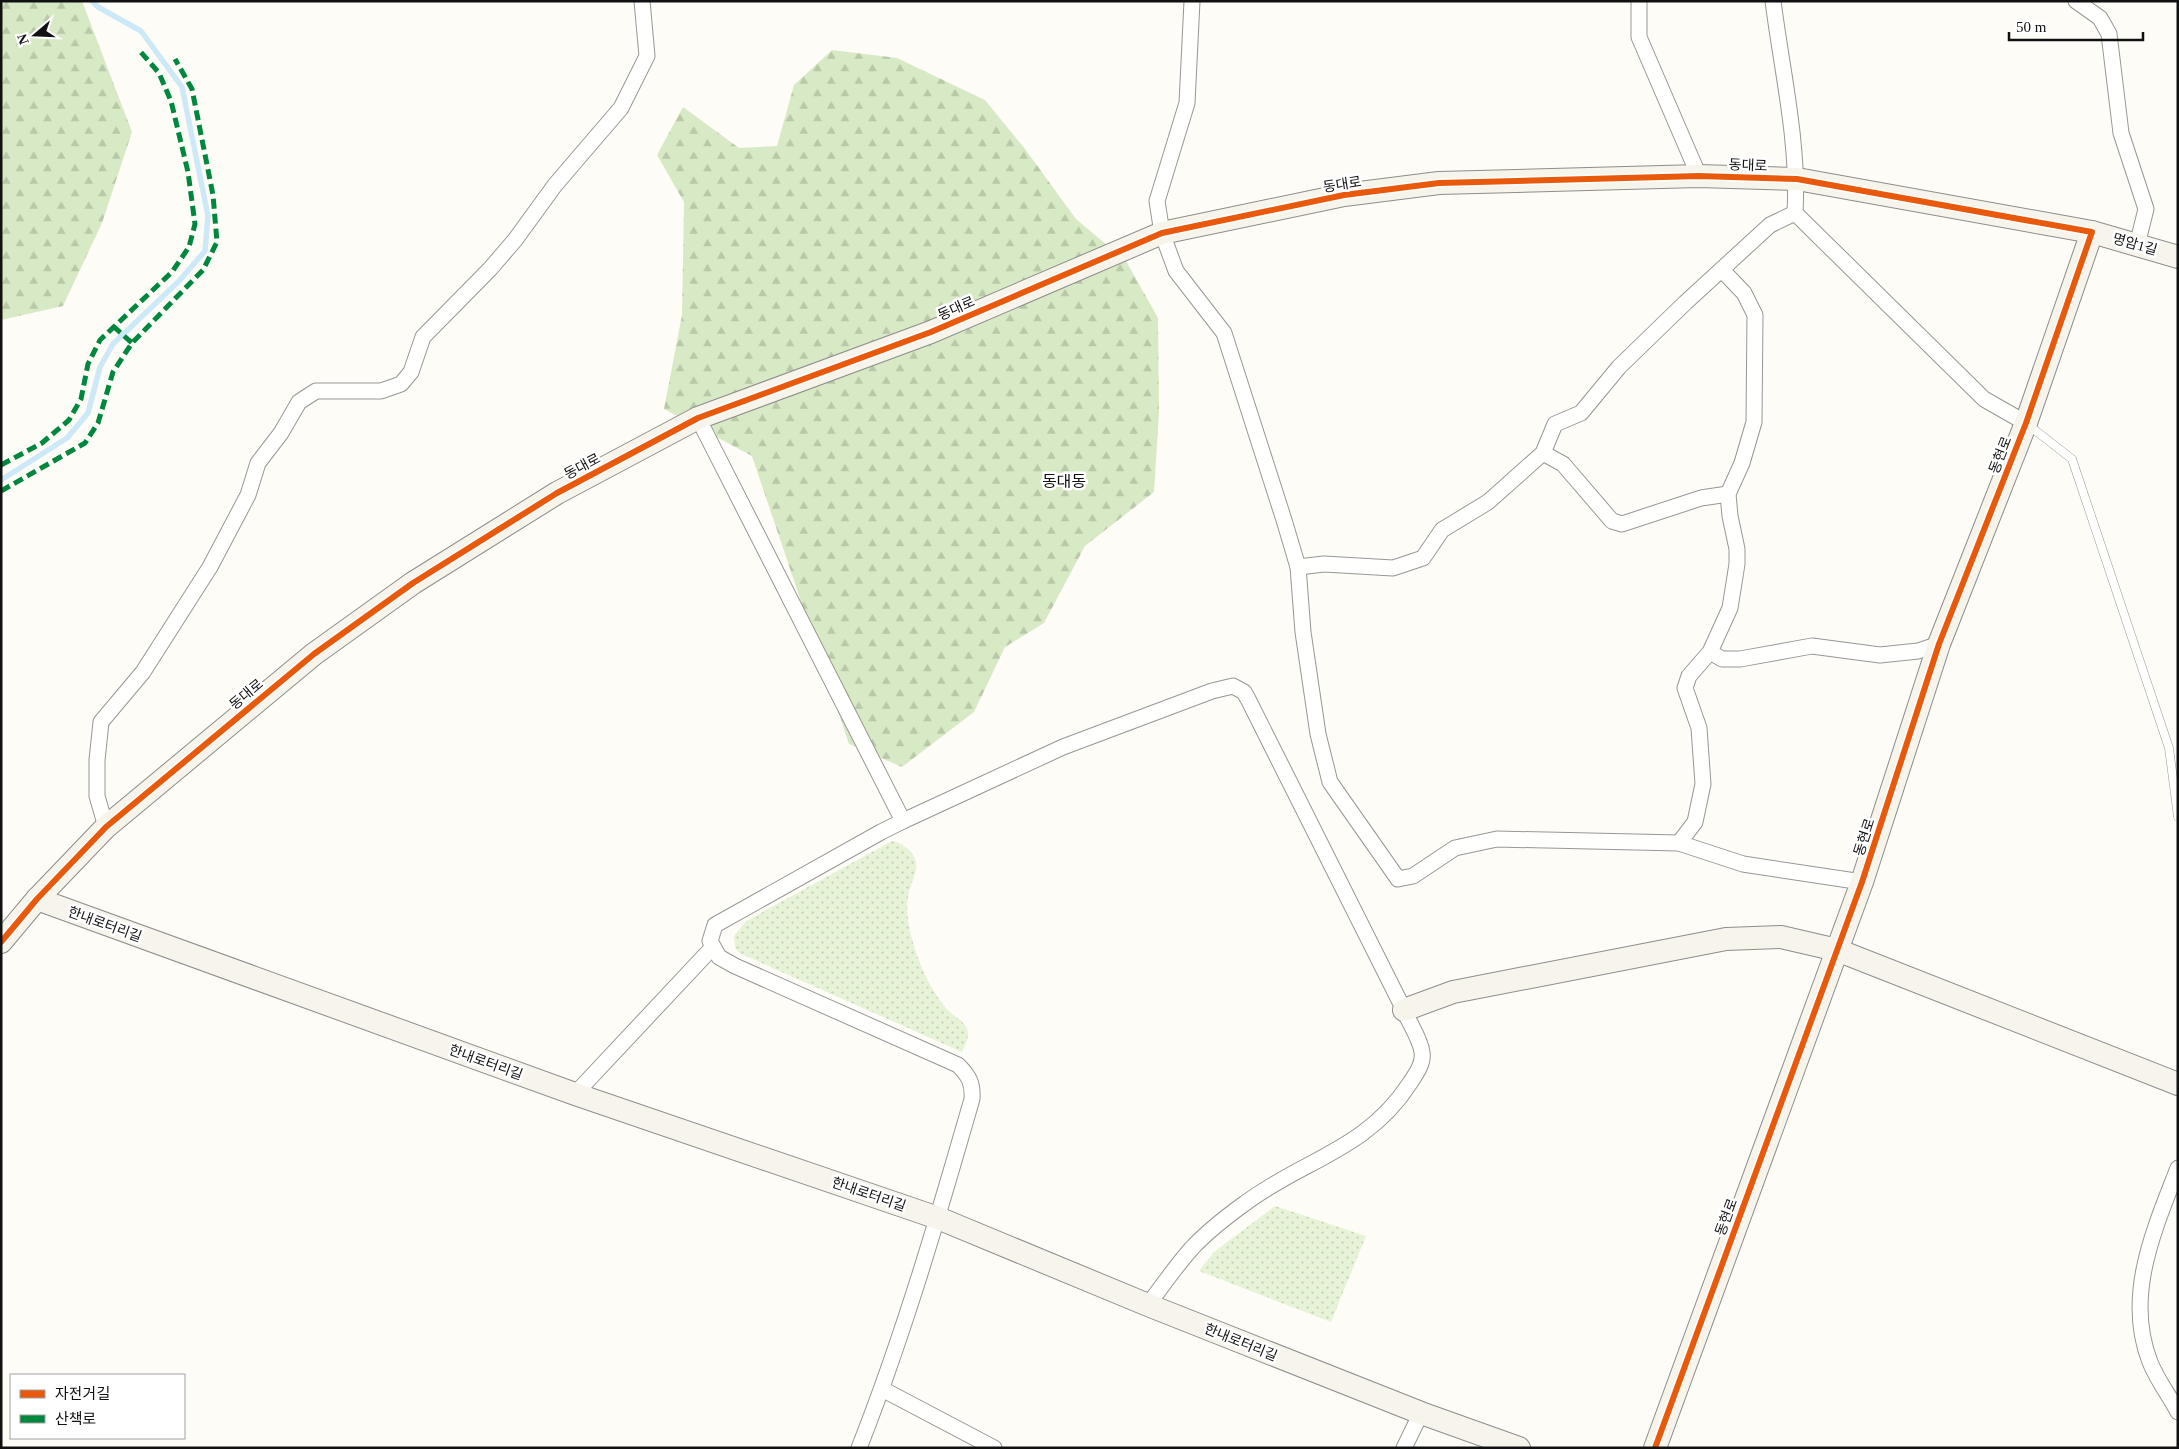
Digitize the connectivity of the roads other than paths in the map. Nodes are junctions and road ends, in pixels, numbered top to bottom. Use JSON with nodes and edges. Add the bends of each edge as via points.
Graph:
{"nodes":[{"id":1,"x":642,"y":1,"type":"edge"},
{"id":2,"x":1192,"y":1,"type":"edge"},
{"id":3,"x":1640,"y":1,"type":"edge"},
{"id":4,"x":1773,"y":1,"type":"edge"},
{"id":5,"x":2076,"y":1,"type":"edge"},
{"id":6,"x":1699,"y":176,"type":"junction"},
{"id":7,"x":1797,"y":179,"type":"junction"},
{"id":8,"x":1796,"y":213,"type":"junction"},
{"id":9,"x":2092,"y":232,"type":"junction"},
{"id":10,"x":1162,"y":233,"type":"junction"},
{"id":11,"x":2137,"y":244,"type":"junction"},
{"id":12,"x":2178,"y":257,"type":"edge"},
{"id":13,"x":1722,"y":270,"type":"junction"},
{"id":14,"x":698,"y":418,"type":"junction"},
{"id":15,"x":2026,"y":423,"type":"junction"},
{"id":16,"x":1543,"y":454,"type":"junction"},
{"id":17,"x":1728,"y":494,"type":"junction"},
{"id":18,"x":1298,"y":567,"type":"junction"},
{"id":19,"x":1939,"y":644,"type":"junction"},
{"id":20,"x":1710,"y":652,"type":"junction"},
{"id":21,"x":2178,"y":817,"type":"edge"},
{"id":22,"x":903,"y":821,"type":"junction"},
{"id":23,"x":106,"y":827,"type":"junction"},
{"id":24,"x":1679,"y":843,"type":"junction"},
{"id":25,"x":1862,"y":882,"type":"junction"},
{"id":26,"x":36,"y":899,"type":"junction"},
{"id":27,"x":1,"y":942,"type":"edge"},
{"id":28,"x":712,"y":948,"type":"junction"},
{"id":29,"x":1837,"y":950,"type":"junction"},
{"id":30,"x":1404,"y":1010,"type":"junction"},
{"id":31,"x":2178,"y":1084,"type":"edge"},
{"id":32,"x":575,"y":1094,"type":"junction"},
{"id":33,"x":2178,"y":1168,"type":"edge"},
{"id":34,"x":938,"y":1218,"type":"junction"},
{"id":35,"x":1148,"y":1305,"type":"junction"},
{"id":36,"x":882,"y":1389,"type":"junction"},
{"id":37,"x":2178,"y":1412,"type":"edge"},
{"id":38,"x":1420,"y":1413,"type":"junction"},
{"id":39,"x":859,"y":1448,"type":"edge"},
{"id":40,"x":994,"y":1448,"type":"edge"},
{"id":41,"x":1404,"y":1448,"type":"edge"},
{"id":42,"x":1519,"y":1448,"type":"edge"},
{"id":43,"x":1655,"y":1448,"type":"edge"}],
"edges":[{"from":1,"to":23,"type":"street","via":[[647,56],[621,108],[555,184],[490,269],[423,337],[411,372],[401,384],[381,391],[316,391],[299,402],[282,433],[258,463],[248,495],[210,567],[143,672],[101,722],[96,760],[97,796]]},
{"from":2,"to":10,"type":"street","via":[[1187,103],[1157,201]]},
{"from":3,"to":6,"type":"street","via":[[1639,37]]},
{"from":4,"to":7,"type":"street"},
{"from":5,"to":11,"type":"street","via":[[2100,18],[2109,34],[2121,133],[2146,209]]},
{"from":6,"to":7,"type":"street","name":"동대로"},
{"from":6,"to":10,"type":"street","name":"동대로","via":[[1439,183],[1344,195]]},
{"from":7,"to":8,"type":"street"},
{"from":7,"to":9,"type":"street","name":"동대로"},
{"from":8,"to":13,"type":"street","via":[[1770,225]]},
{"from":8,"to":15,"type":"street","via":[[1984,399]]},
{"from":9,"to":11,"type":"street","name":"명암1길"},
{"from":9,"to":15,"type":"street","name":"동현로"},
{"from":10,"to":14,"type":"street","name":"동대로","via":[[931,332]]},
{"from":10,"to":18,"type":"street","via":[[1176,271],[1224,332]]},
{"from":11,"to":12,"type":"street","name":"명암1길"},
{"from":13,"to":16,"type":"street","via":[[1619,367],[1581,413],[1555,424]]},
{"from":13,"to":17,"type":"street","via":[[1744,292],[1755,315],[1754,422]]},
{"from":14,"to":22,"type":"street"},
{"from":14,"to":23,"type":"street","name":"동대로","via":[[558,493],[413,582],[314,654]]},
{"from":15,"to":19,"type":"street","name":"동현로"},
{"from":15,"to":21,"type":"lane","via":[[2072,459],[2169,748]]},
{"from":16,"to":17,"type":"street","via":[[1563,464],[1612,520],[1622,524],[1701,498]]},
{"from":16,"to":18,"type":"street","via":[[1488,502],[1442,530],[1423,558],[1393,568],[1324,564]]},
{"from":17,"to":20,"type":"street","via":[[1737,564],[1730,608]]},
{"from":18,"to":24,"type":"street","via":[[1304,641],[1318,734],[1330,782],[1398,879],[1413,876],[1455,848],[1497,839]]},
{"from":19,"to":20,"type":"street","via":[[1918,651],[1880,655],[1812,646],[1740,659],[1722,659]]},
{"from":19,"to":25,"type":"street","name":"동현로"},
{"from":20,"to":24,"type":"street","via":[[1689,676],[1685,688],[1699,728],[1703,784],[1695,822]]},
{"from":22,"to":28,"type":"street","via":[[715,925],[710,934]]},
{"from":22,"to":30,"type":"street","via":[[1062,747],[1233,686],[1244,692],[1248,699]]},
{"from":23,"to":26,"type":"street","name":"동대로"},
{"from":24,"to":25,"type":"street","via":[[1743,864]]},
{"from":25,"to":29,"type":"street","name":"동현로"},
{"from":26,"to":27,"type":"street","name":"동대로"},
{"from":26,"to":32,"type":"street","name":"한내로터리길"},
{"from":28,"to":32,"type":"street"},
{"from":28,"to":34,"type":"street","via":[[719,957],[735,966],[958,1065],[969,1075],[973,1086],[972,1099]]},
{"from":29,"to":30,"type":"street","via":[[1780,937],[1726,939],[1452,992]]},
{"from":29,"to":31,"type":"street"},
{"from":29,"to":43,"type":"street","name":"동현로"},
{"from":30,"to":35,"type":"street","via":[[1422,1052],[1422,1060],[1396,1103],[1354,1141],[1267,1187],[1225,1218],[1193,1247]]},
{"from":32,"to":34,"type":"street","name":"한내로터리길"},
{"from":33,"to":37,"type":"street","via":[[2145,1261],[2140,1315],[2141,1332],[2150,1362]]},
{"from":34,"to":35,"type":"street","name":"한내로터리길"},
{"from":34,"to":36,"type":"street"},
{"from":35,"to":38,"type":"street","name":"한내로터리길"},
{"from":36,"to":39,"type":"street"},
{"from":36,"to":40,"type":"street"},
{"from":38,"to":41,"type":"street"},
{"from":38,"to":42,"type":"street","name":"한내로터리길"}]}
